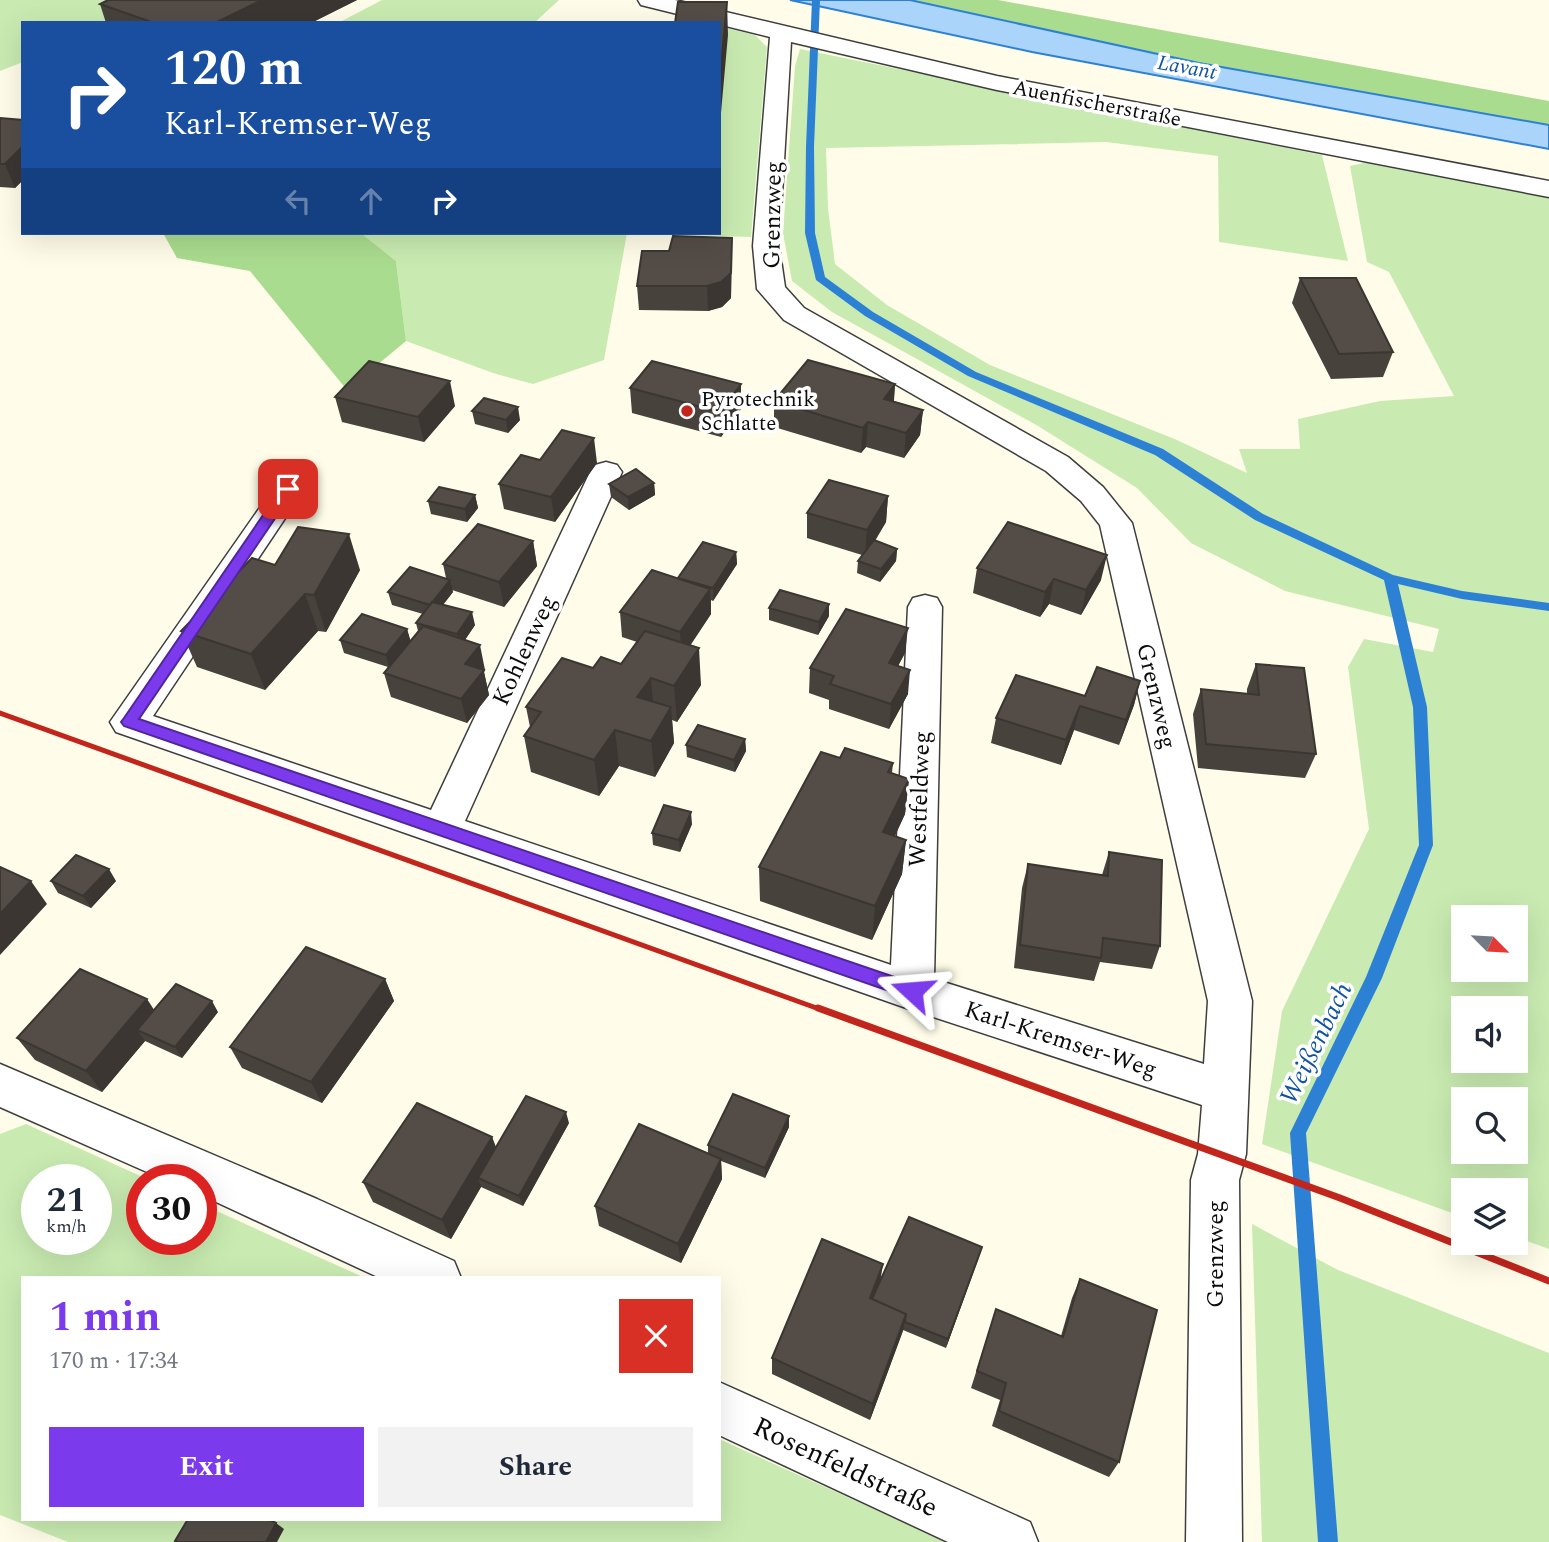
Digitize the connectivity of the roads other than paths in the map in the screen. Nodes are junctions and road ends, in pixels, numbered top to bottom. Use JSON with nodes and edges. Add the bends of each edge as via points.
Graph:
{"nodes":[{"id":1,"x":649,"y":0,"type":"edge"},
{"id":2,"x":789,"y":35,"type":"junction"},
{"id":3,"x":1549,"y":190,"type":"edge"},
{"id":4,"x":606,"y":472,"type":"dead end"},
{"id":5,"x":288,"y":489,"type":"dead end"},
{"id":6,"x":925,"y":607,"type":"dead end"},
{"id":7,"x":442,"y":828,"type":"junction"},
{"id":8,"x":912,"y":991,"type":"junction"},
{"id":9,"x":0,"y":1085,"type":"edge"},
{"id":10,"x":1226,"y":1092,"type":"junction"},
{"id":11,"x":432,"y":1276,"type":"edge"},
{"id":12,"x":721,"y":1409,"type":"edge"},
{"id":13,"x":1010,"y":1542,"type":"edge"},
{"id":14,"x":1214,"y":1542,"type":"edge"}],
"edges":[{"from":1,"to":2,"type":"street","name":"Auenfischerstraße"},
{"from":2,"to":3,"type":"street","name":"Auenfischerstraße","via":[[997,83]]},
{"from":2,"to":10,"type":"street","name":"Grenzweg","via":[[766,246],[771,289],[794,314],[1057,464],[1092,494],[1116,523],[1230,1001]]},
{"from":4,"to":7,"type":"street","name":"Kohlenweg"},
{"from":5,"to":7,"type":"street","name":"Karl-Kremser-Weg","via":[[129,722]]},
{"from":6,"to":8,"type":"street","name":"Westfeldweg"},
{"from":7,"to":8,"type":"street","name":"Karl-Kremser-Weg"},
{"from":8,"to":10,"type":"street","name":"Karl-Kremser-Weg"},
{"from":9,"to":11,"type":"street"},
{"from":10,"to":14,"type":"street","name":"Grenzweg","via":[[1222,1154],[1215,1180]]},
{"from":12,"to":13,"type":"street","name":"Rosenfeldstraße"}]}
